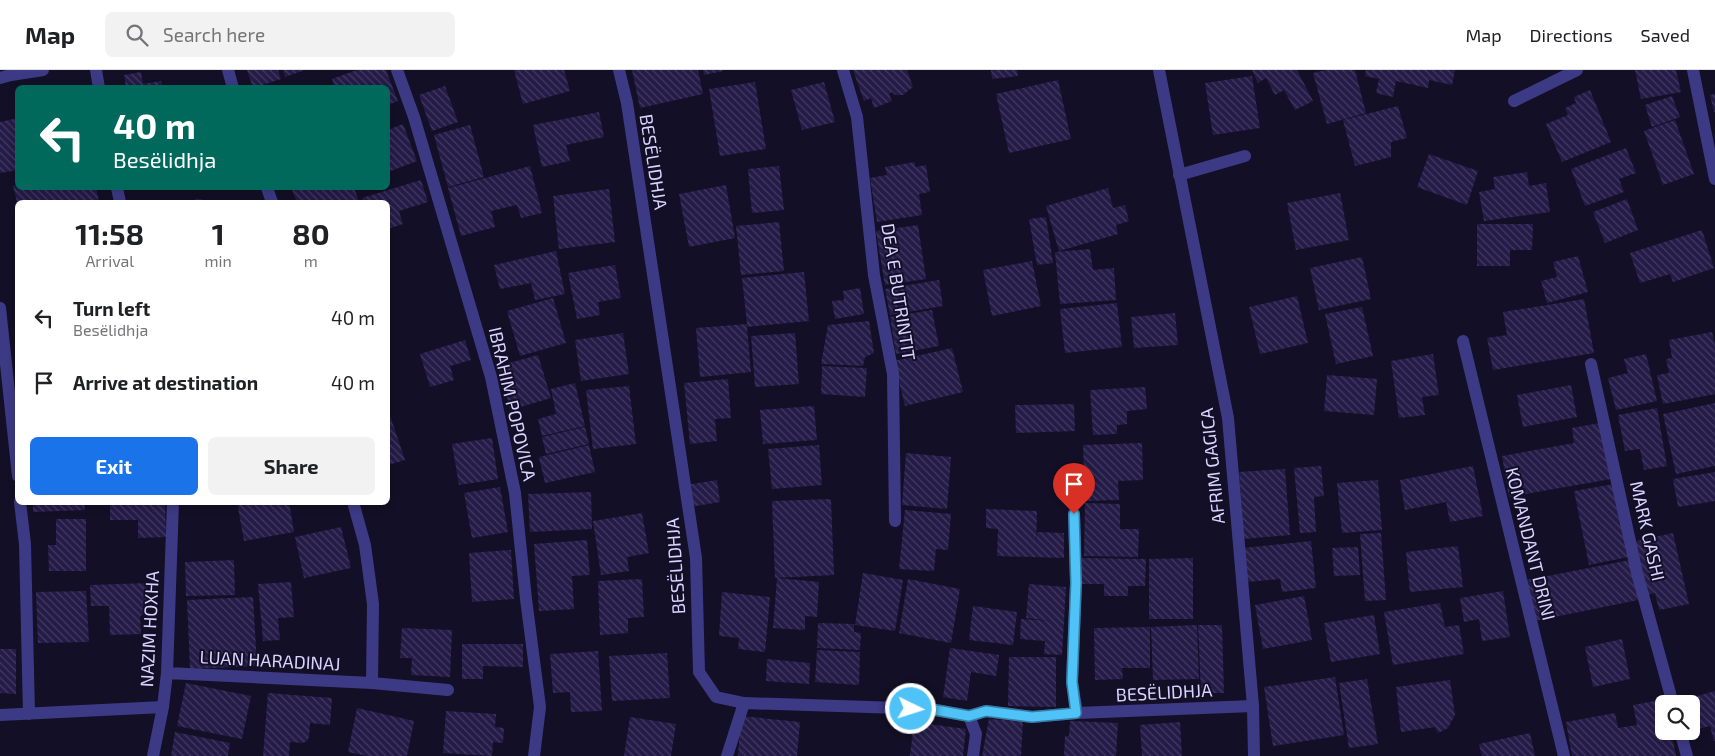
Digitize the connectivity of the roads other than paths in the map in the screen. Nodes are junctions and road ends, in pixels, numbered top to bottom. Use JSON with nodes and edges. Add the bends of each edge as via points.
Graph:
{"nodes":[{"id":1,"x":43,"y":70,"type":"edge"},
{"id":2,"x":96,"y":70,"type":"edge"},
{"id":3,"x":228,"y":70,"type":"edge"},
{"id":4,"x":397,"y":70,"type":"edge"},
{"id":5,"x":619,"y":70,"type":"edge"},
{"id":6,"x":842,"y":70,"type":"edge"},
{"id":7,"x":1159,"y":70,"type":"edge"},
{"id":8,"x":1577,"y":70,"type":"edge"},
{"id":9,"x":1693,"y":70,"type":"edge"},
{"id":10,"x":7,"y":74,"type":"edge"},
{"id":11,"x":98,"y":85,"type":"edge"},
{"id":12,"x":232,"y":85,"type":"edge"},
{"id":13,"x":1514,"y":101,"type":"dead end"},
{"id":14,"x":1245,"y":156,"type":"dead end"},
{"id":15,"x":1179,"y":175,"type":"junction"},
{"id":16,"x":1715,"y":179,"type":"edge"},
{"id":17,"x":0,"y":308,"type":"edge"},
{"id":18,"x":1463,"y":341,"type":"dead end"},
{"id":19,"x":1591,"y":364,"type":"dead end"},
{"id":20,"x":15,"y":448,"type":"edge"},
{"id":21,"x":20,"y":505,"type":"edge"},
{"id":22,"x":173,"y":505,"type":"edge"},
{"id":23,"x":354,"y":505,"type":"edge"},
{"id":24,"x":1074,"y":514,"type":"dead end"},
{"id":25,"x":895,"y":522,"type":"dead end"},
{"id":26,"x":167,"y":673,"type":"junction"},
{"id":27,"x":372,"y":684,"type":"junction"},
{"id":28,"x":448,"y":690,"type":"dead end"},
{"id":29,"x":1671,"y":695,"type":"edge"},
{"id":30,"x":744,"y":703,"type":"junction"},
{"id":31,"x":1253,"y":706,"type":"junction"},
{"id":32,"x":163,"y":707,"type":"junction"},
{"id":33,"x":1076,"y":713,"type":"junction"},
{"id":34,"x":29,"y":714,"type":"junction"},
{"id":35,"x":0,"y":715,"type":"edge"},
{"id":36,"x":969,"y":716,"type":"junction"},
{"id":37,"x":1683,"y":740,"type":"edge"},
{"id":38,"x":153,"y":756,"type":"edge"},
{"id":39,"x":534,"y":756,"type":"edge"},
{"id":40,"x":727,"y":756,"type":"edge"},
{"id":41,"x":973,"y":756,"type":"edge"},
{"id":42,"x":1254,"y":756,"type":"edge"},
{"id":43,"x":1564,"y":756,"type":"edge"},
{"id":44,"x":1687,"y":756,"type":"edge"}],
"edges":[{"from":1,"to":10,"type":"street"},
{"from":2,"to":11,"type":"street"},
{"from":3,"to":12,"type":"street"},
{"from":4,"to":39,"type":"street","name":"IBRAHIM POPOVICA","via":[[491,377],[515,493],[540,707]]},
{"from":5,"to":30,"type":"street","name":"BESËLIDHJA","via":[[627,104],[696,558],[699,672],[716,697]]},
{"from":6,"to":25,"type":"street","name":"DEA E BUTRINTIT","via":[[857,117],[874,275],[893,374]]},
{"from":7,"to":15,"type":"street","name":"AFRIM GAGICA"},
{"from":8,"to":13,"type":"street"},
{"from":9,"to":16,"type":"street"},
{"from":14,"to":15,"type":"street"},
{"from":15,"to":31,"type":"street","name":"AFRIM GAGICA","via":[[1228,418]]},
{"from":17,"to":20,"type":"street"},
{"from":18,"to":43,"type":"street","name":"KOMANDANT DRINI"},
{"from":19,"to":29,"type":"street","name":"MARK GASHI","via":[[1637,573]]},
{"from":21,"to":34,"type":"street","via":[[25,544]]},
{"from":22,"to":26,"type":"street","name":"NAZIM HOXHA"},
{"from":23,"to":27,"type":"street","via":[[365,545],[373,604]]},
{"from":24,"to":33,"type":"street","via":[[1076,583],[1072,682]]},
{"from":26,"to":27,"type":"street","name":"LUAN HARADINAJ"},
{"from":26,"to":32,"type":"street","name":"NAZIM HOXHA"},
{"from":27,"to":28,"type":"street","name":"LUAN HARADINAJ"},
{"from":30,"to":36,"type":"street","name":"BESËLIDHJA","via":[[930,709]]},
{"from":30,"to":40,"type":"street"},
{"from":31,"to":33,"type":"street","name":"BESËLIDHJA"},
{"from":31,"to":42,"type":"street","name":"AFRIM GAGICA"},
{"from":32,"to":34,"type":"street"},
{"from":32,"to":38,"type":"street","name":"NAZIM HOXHA"},
{"from":33,"to":36,"type":"street","name":"BESËLIDHJA","via":[[1032,717],[986,711]]},
{"from":34,"to":35,"type":"street"},
{"from":36,"to":41,"type":"street","via":[[976,734]]},
{"from":37,"to":44,"type":"street"}]}
